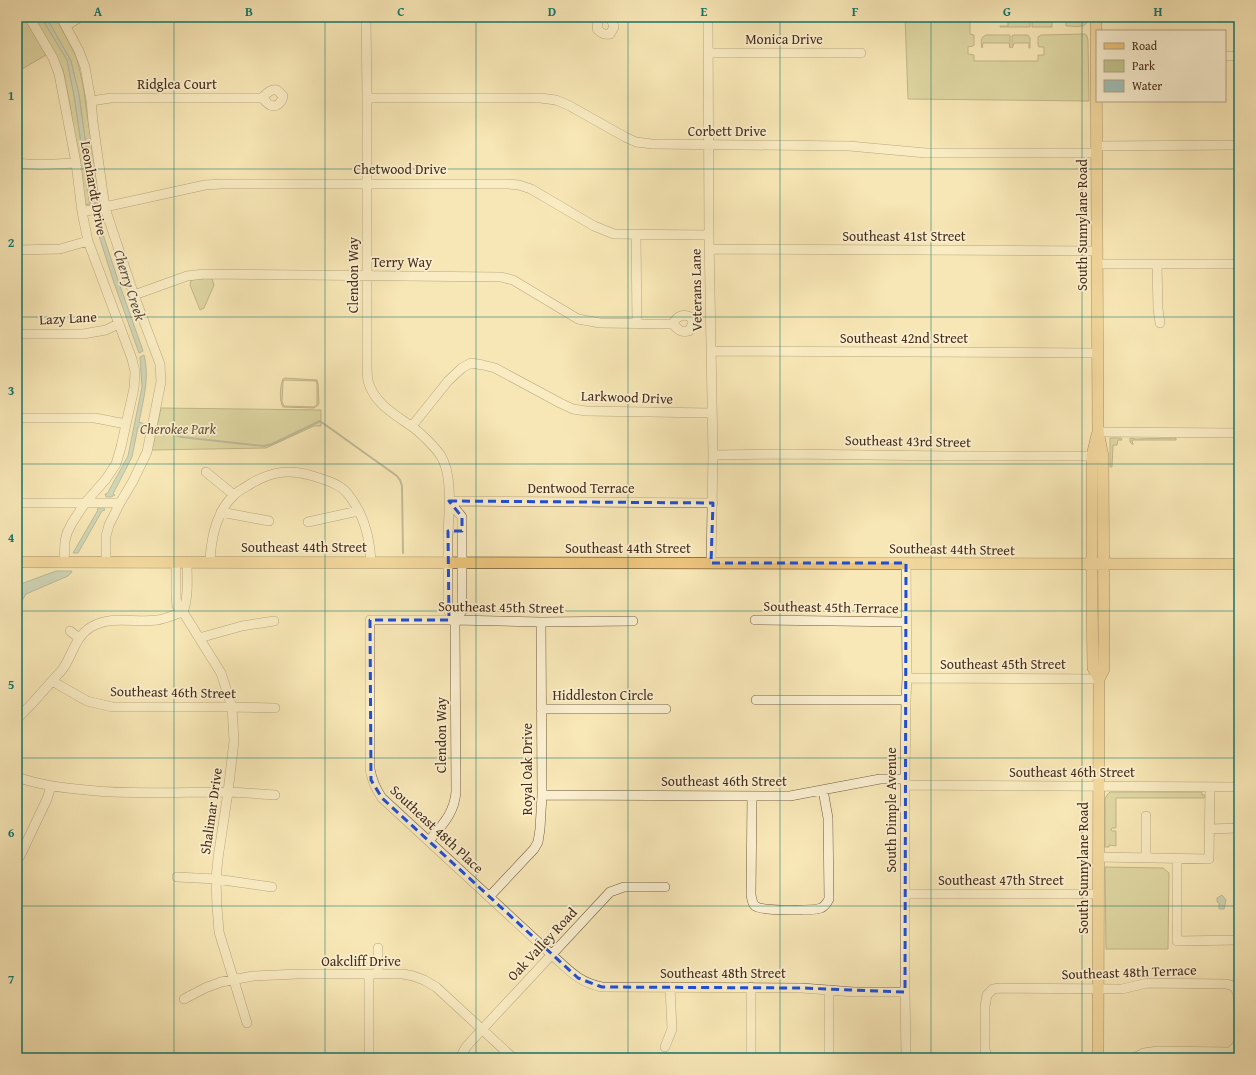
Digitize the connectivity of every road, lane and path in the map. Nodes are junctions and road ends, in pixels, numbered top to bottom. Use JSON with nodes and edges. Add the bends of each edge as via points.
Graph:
{"nodes":[{"id":1,"x":29,"y":17,"type":"edge"},
{"id":2,"x":61,"y":17,"type":"edge"},
{"id":3,"x":80,"y":17,"type":"edge"},
{"id":4,"x":366,"y":17,"type":"edge"},
{"id":5,"x":602,"y":17,"type":"edge"},
{"id":6,"x":608,"y":17,"type":"edge"},
{"id":7,"x":708,"y":17,"type":"edge"},
{"id":8,"x":1096,"y":17,"type":"edge"},
{"id":9,"x":66,"y":26,"type":"junction"},
{"id":10,"x":1096,"y":30,"type":"edge"},
{"id":11,"x":708,"y":53,"type":"junction"},
{"id":12,"x":861,"y":53,"type":"dead end"},
{"id":13,"x":1226,"y":56,"type":"edge"},
{"id":14,"x":1239,"y":56,"type":"edge"},
{"id":15,"x":262,"y":98,"type":"dead end"},
{"id":16,"x":367,"y":98,"type":"junction"},
{"id":17,"x":91,"y":101,"type":"junction"},
{"id":18,"x":1097,"y":102,"type":"edge"},
{"id":19,"x":708,"y":144,"type":"junction"},
{"id":20,"x":1239,"y":145,"type":"edge"},
{"id":21,"x":1096,"y":150,"type":"junction"},
{"id":22,"x":17,"y":163,"type":"edge"},
{"id":23,"x":76,"y":163,"type":"junction"},
{"id":24,"x":367,"y":183,"type":"junction"},
{"id":25,"x":94,"y":210,"type":"junction"},
{"id":26,"x":709,"y":234,"type":"junction"},
{"id":27,"x":636,"y":235,"type":"junction"},
{"id":28,"x":88,"y":241,"type":"junction"},
{"id":29,"x":710,"y":249,"type":"junction"},
{"id":30,"x":17,"y":250,"type":"edge"},
{"id":31,"x":1097,"y":251,"type":"junction"},
{"id":32,"x":1097,"y":264,"type":"junction"},
{"id":33,"x":1157,"y":264,"type":"junction"},
{"id":34,"x":1239,"y":264,"type":"edge"},
{"id":35,"x":367,"y":275,"type":"junction"},
{"id":36,"x":134,"y":295,"type":"junction"},
{"id":37,"x":1160,"y":323,"type":"dead end"},
{"id":38,"x":118,"y":324,"type":"junction"},
{"id":39,"x":637,"y":324,"type":"junction"},
{"id":40,"x":674,"y":324,"type":"dead end"},
{"id":41,"x":17,"y":334,"type":"edge"},
{"id":42,"x":711,"y":350,"type":"junction"},
{"id":43,"x":1097,"y":353,"type":"junction"},
{"id":44,"x":711,"y":413,"type":"junction"},
{"id":45,"x":17,"y":418,"type":"edge"},
{"id":46,"x":126,"y":424,"type":"junction"},
{"id":47,"x":412,"y":426,"type":"junction"},
{"id":48,"x":1098,"y":432,"type":"junction"},
{"id":49,"x":1239,"y":433,"type":"edge"},
{"id":50,"x":713,"y":455,"type":"junction"},
{"id":51,"x":1098,"y":456,"type":"junction"},
{"id":52,"x":206,"y":472,"type":"dead end"},
{"id":53,"x":234,"y":495,"type":"junction"},
{"id":54,"x":449,"y":502,"type":"junction"},
{"id":55,"x":17,"y":503,"type":"edge"},
{"id":56,"x":85,"y":503,"type":"junction"},
{"id":57,"x":120,"y":503,"type":"junction"},
{"id":58,"x":713,"y":503,"type":"junction"},
{"id":59,"x":358,"y":511,"type":"junction"},
{"id":60,"x":221,"y":512,"type":"junction"},
{"id":61,"x":269,"y":521,"type":"dead end"},
{"id":62,"x":308,"y":522,"type":"dead end"},
{"id":63,"x":448,"y":532,"type":"junction"},
{"id":64,"x":462,"y":532,"type":"junction"},
{"id":65,"x":462,"y":557,"type":"junction"},
{"id":66,"x":448,"y":558,"type":"junction"},
{"id":67,"x":17,"y":562,"type":"edge"},
{"id":68,"x":64,"y":562,"type":"junction"},
{"id":69,"x":106,"y":562,"type":"junction"},
{"id":70,"x":182,"y":562,"type":"junction"},
{"id":71,"x":210,"y":562,"type":"junction"},
{"id":72,"x":371,"y":562,"type":"junction"},
{"id":73,"x":711,"y":563,"type":"junction"},
{"id":74,"x":906,"y":563,"type":"junction"},
{"id":75,"x":1092,"y":564,"type":"junction"},
{"id":76,"x":1104,"y":564,"type":"junction"},
{"id":77,"x":1239,"y":564,"type":"edge"},
{"id":78,"x":183,"y":612,"type":"junction"},
{"id":79,"x":370,"y":620,"type":"joint"},
{"id":80,"x":455,"y":620,"type":"junction"},
{"id":81,"x":755,"y":620,"type":"dead end"},
{"id":82,"x":274,"y":621,"type":"dead end"},
{"id":83,"x":633,"y":621,"type":"dead end"},
{"id":84,"x":541,"y":622,"type":"junction"},
{"id":85,"x":906,"y":622,"type":"junction"},
{"id":86,"x":70,"y":631,"type":"dead end"},
{"id":87,"x":79,"y":638,"type":"junction"},
{"id":88,"x":199,"y":638,"type":"junction"},
{"id":89,"x":907,"y":678,"type":"junction"},
{"id":90,"x":1098,"y":679,"type":"junction"},
{"id":91,"x":52,"y":681,"type":"junction"},
{"id":92,"x":756,"y":700,"type":"dead end"},
{"id":93,"x":906,"y":700,"type":"junction"},
{"id":94,"x":232,"y":707,"type":"junction"},
{"id":95,"x":275,"y":708,"type":"dead end"},
{"id":96,"x":541,"y":709,"type":"junction"},
{"id":97,"x":666,"y":709,"type":"dead end"},
{"id":98,"x":17,"y":719,"type":"edge"},
{"id":99,"x":17,"y":777,"type":"edge"},
{"id":100,"x":905,"y":782,"type":"junction"},
{"id":101,"x":51,"y":786,"type":"junction"},
{"id":102,"x":1098,"y":786,"type":"junction"},
{"id":103,"x":1210,"y":787,"type":"junction"},
{"id":104,"x":1239,"y":787,"type":"edge"},
{"id":105,"x":823,"y":790,"type":"junction"},
{"id":106,"x":228,"y":792,"type":"junction"},
{"id":107,"x":274,"y":795,"type":"dead end"},
{"id":108,"x":542,"y":796,"type":"junction"},
{"id":109,"x":752,"y":796,"type":"junction"},
{"id":110,"x":1146,"y":816,"type":"dead end"},
{"id":111,"x":1239,"y":828,"type":"edge"},
{"id":112,"x":1210,"y":829,"type":"junction"},
{"id":113,"x":429,"y":841,"type":"junction"},
{"id":114,"x":20,"y":856,"type":"dead end"},
{"id":115,"x":1098,"y":857,"type":"junction"},
{"id":116,"x":1146,"y":858,"type":"junction"},
{"id":117,"x":1177,"y":859,"type":"junction"},
{"id":118,"x":177,"y":877,"type":"dead end"},
{"id":119,"x":216,"y":878,"type":"junction"},
{"id":120,"x":272,"y":887,"type":"dead end"},
{"id":121,"x":666,"y":887,"type":"dead end"},
{"id":122,"x":905,"y":894,"type":"junction"},
{"id":123,"x":1098,"y":894,"type":"junction"},
{"id":124,"x":490,"y":897,"type":"junction"},
{"id":125,"x":1239,"y":940,"type":"edge"},
{"id":126,"x":378,"y":948,"type":"dead end"},
{"id":127,"x":551,"y":954,"type":"junction"},
{"id":128,"x":374,"y":974,"type":"junction"},
{"id":129,"x":233,"y":979,"type":"junction"},
{"id":130,"x":670,"y":987,"type":"junction"},
{"id":131,"x":751,"y":987,"type":"junction"},
{"id":132,"x":1098,"y":988,"type":"junction"},
{"id":133,"x":829,"y":990,"type":"junction"},
{"id":134,"x":905,"y":992,"type":"junction"},
{"id":135,"x":184,"y":999,"type":"dead end"},
{"id":136,"x":1239,"y":1016,"type":"edge"},
{"id":137,"x":247,"y":1023,"type":"dead end"},
{"id":138,"x":482,"y":1030,"type":"junction"},
{"id":139,"x":665,"y":1047,"type":"dead end"},
{"id":140,"x":370,"y":1058,"type":"edge"},
{"id":141,"x":460,"y":1058,"type":"edge"},
{"id":142,"x":513,"y":1058,"type":"edge"},
{"id":143,"x":752,"y":1058,"type":"edge"},
{"id":144,"x":828,"y":1058,"type":"edge"},
{"id":145,"x":906,"y":1058,"type":"edge"},
{"id":146,"x":987,"y":1058,"type":"edge"},
{"id":147,"x":1098,"y":1058,"type":"edge"},
{"id":148,"x":1134,"y":1058,"type":"edge"}],
"edges":[{"from":1,"to":23,"type":"street","name":"Leonhardt Drive","via":[[53,58],[59,74]]},
{"from":2,"to":9,"type":"street","name":"Leonhardt Drive"},
{"from":3,"to":9,"type":"street"},
{"from":4,"to":16,"type":"street","name":"Clendon Way"},
{"from":5,"to":6,"type":"street","via":[[598,20],[597,29],[606,35],[610,34],[614,27]]},
{"from":7,"to":11,"type":"street","name":"Veterans Lane"},
{"from":8,"to":10,"type":"main road","name":"South Sunnylane Road"},
{"from":9,"to":17,"type":"street","name":"Leonhardt Drive","via":[[85,67]]},
{"from":11,"to":12,"type":"street","name":"Monica Drive"},
{"from":11,"to":19,"type":"street","name":"Veterans Lane"},
{"from":13,"to":14,"type":"street"},
{"from":15,"to":17,"type":"street","name":"Ridglea Court","via":[[111,98]]},
{"from":16,"to":19,"type":"street","name":"Corbett Drive","via":[[556,100],[636,142]]},
{"from":16,"to":24,"type":"street","name":"Clendon Way"},
{"from":17,"to":25,"type":"street","name":"Leonhardt Drive","via":[[94,130]]},
{"from":18,"to":21,"type":"main road","name":"South Sunnylane Road"},
{"from":19,"to":21,"type":"street","name":"Corbett Drive","via":[[849,146],[926,153]]},
{"from":19,"to":26,"type":"street","name":"Veterans Lane"},
{"from":20,"to":21,"type":"street"},
{"from":21,"to":31,"type":"main road","name":"South Sunnylane Road"},
{"from":22,"to":23,"type":"street"},
{"from":23,"to":25,"type":"street","name":"Leonhardt Drive"},
{"from":24,"to":25,"type":"street","name":"Chetwood Drive","via":[[205,185]]},
{"from":24,"to":27,"type":"street","name":"Chetwood Drive","via":[[519,185],[531,189],[594,226],[614,234]]},
{"from":24,"to":35,"type":"street","name":"Clendon Way"},
{"from":25,"to":28,"type":"street","name":"Leonhardt Drive"},
{"from":25,"to":36,"type":"street","name":"Leonhardt Drive"},
{"from":26,"to":27,"type":"street","name":"Chetwood Drive"},
{"from":26,"to":29,"type":"street","name":"Veterans Lane"},
{"from":27,"to":39,"type":"street"},
{"from":28,"to":30,"type":"street","via":[[60,249]]},
{"from":28,"to":38,"type":"street","name":"Leonhardt Drive"},
{"from":29,"to":31,"type":"street","name":"Southeast 41st Street"},
{"from":29,"to":42,"type":"street","name":"Veterans Lane"},
{"from":31,"to":32,"type":"main road","name":"South Sunnylane Road"},
{"from":32,"to":33,"type":"street"},
{"from":32,"to":43,"type":"main road","name":"South Sunnylane Road"},
{"from":33,"to":34,"type":"street"},
{"from":33,"to":37,"type":"street"},
{"from":35,"to":36,"type":"street","name":"Terry Way","via":[[204,274],[187,276]]},
{"from":35,"to":39,"type":"street","name":"Terry Way","via":[[501,277],[513,280],[578,319],[600,323]]},
{"from":35,"to":47,"type":"street","name":"Clendon Way","via":[[368,381],[380,403]]},
{"from":36,"to":57,"type":"street","name":"Leonhardt Drive","via":[[160,364],[161,382],[147,452]]},
{"from":38,"to":41,"type":"street","name":"Lazy Lane","via":[[106,330],[83,334]]},
{"from":38,"to":46,"type":"street","name":"Leonhardt Drive","via":[[135,372]]},
{"from":39,"to":40,"type":"street","name":"Terry Way"},
{"from":42,"to":43,"type":"street","name":"Southeast 42nd Street"},
{"from":42,"to":44,"type":"street","name":"Veterans Lane"},
{"from":43,"to":48,"type":"main road","name":"South Sunnylane Road"},
{"from":44,"to":47,"type":"street","name":"Larkwood Drive","via":[[573,409],[496,368],[471,363],[448,381]]},
{"from":44,"to":50,"type":"street","name":"Veterans Lane"},
{"from":45,"to":46,"type":"street","via":[[95,418]]},
{"from":46,"to":56,"type":"street","name":"Leonhardt Drive","via":[[116,464]]},
{"from":47,"to":54,"type":"street","name":"Clendon Way","via":[[441,456],[450,486]]},
{"from":48,"to":49,"type":"street"},
{"from":48,"to":51,"type":"main road","name":"South Sunnylane Road"},
{"from":50,"to":51,"type":"street","name":"Southeast 43rd Street"},
{"from":50,"to":58,"type":"street","name":"Veterans Lane"},
{"from":51,"to":75,"type":"main road","name":"South Sunnylane Road"},
{"from":51,"to":76,"type":"main road","name":"South Sunnylane Road"},
{"from":52,"to":53,"type":"street"},
{"from":53,"to":59,"type":"street","via":[[278,472],[301,472],[338,486],[347,493]]},
{"from":53,"to":60,"type":"street"},
{"from":54,"to":58,"type":"street","name":"Dentwood Terrace"},
{"from":54,"to":63,"type":"street","name":"Clendon Way"},
{"from":54,"to":64,"type":"street","name":"Clendon Way","via":[[462,517]]},
{"from":55,"to":56,"type":"street"},
{"from":56,"to":57,"type":"street"},
{"from":56,"to":68,"type":"street","name":"Leonhardt Drive","via":[[67,533]]},
{"from":57,"to":69,"type":"street","name":"Leonhardt Drive","via":[[106,536]]},
{"from":58,"to":73,"type":"street","name":"Veterans Lane"},
{"from":59,"to":62,"type":"street"},
{"from":59,"to":72,"type":"street","via":[[367,530]]},
{"from":60,"to":61,"type":"street"},
{"from":60,"to":71,"type":"street","via":[[211,542]]},
{"from":63,"to":64,"type":"street"},
{"from":63,"to":66,"type":"street","name":"Clendon Way"},
{"from":64,"to":65,"type":"street","name":"Clendon Way"},
{"from":65,"to":66,"type":"main road","name":"Southeast 44th Street"},
{"from":65,"to":73,"type":"main road","name":"Southeast 44th Street"},
{"from":65,"to":80,"type":"street","name":"Clendon Way","via":[[462,611]]},
{"from":66,"to":72,"type":"main road","name":"Southeast 44th Street"},
{"from":66,"to":80,"type":"street","name":"Clendon Way","via":[[448,610]]},
{"from":67,"to":68,"type":"main road","name":"Southeast 44th Street"},
{"from":68,"to":69,"type":"main road","name":"Southeast 44th Street"},
{"from":69,"to":70,"type":"main road","name":"Southeast 44th Street"},
{"from":70,"to":71,"type":"main road","name":"Southeast 44th Street"},
{"from":70,"to":78,"type":"street","name":"Shalimar Drive","via":[[176,596],[177,606]]},
{"from":71,"to":72,"type":"main road","name":"Southeast 44th Street"},
{"from":73,"to":74,"type":"main road","name":"Southeast 44th Street"},
{"from":74,"to":75,"type":"main road","name":"Southeast 44th Street"},
{"from":74,"to":85,"type":"street","name":"South Dimple Avenue"},
{"from":75,"to":76,"type":"main road","name":"Southeast 44th Street"},
{"from":75,"to":90,"type":"main road","name":"South Sunnylane Road","via":[[1093,668]]},
{"from":76,"to":77,"type":"main road","name":"Southeast 44th Street"},
{"from":76,"to":90,"type":"main road","name":"South Sunnylane Road","via":[[1104,669]]},
{"from":78,"to":87,"type":"street","via":[[159,620],[112,620],[91,627]]},
{"from":78,"to":88,"type":"street","name":"Shalimar Drive"},
{"from":79,"to":80,"type":"street","name":"Southeast 45th Street"},
{"from":79,"to":113,"type":"street","name":"Southeast 48th Place","via":[[372,780],[382,798]]},
{"from":80,"to":84,"type":"street","name":"Southeast 45th Street"},
{"from":80,"to":113,"type":"street","name":"Clendon Way","via":[[455,803],[450,815]]},
{"from":81,"to":85,"type":"street","name":"Southeast 45th Terrace"},
{"from":82,"to":88,"type":"street","via":[[242,626]]},
{"from":83,"to":84,"type":"street","name":"Southeast 45th Street"},
{"from":84,"to":96,"type":"street","name":"Royal Oak Drive"},
{"from":85,"to":89,"type":"street","name":"South Dimple Avenue"},
{"from":86,"to":87,"type":"street"},
{"from":87,"to":91,"type":"street","via":[[64,667]]},
{"from":88,"to":94,"type":"street","name":"Shalimar Drive","via":[[221,673]]},
{"from":89,"to":90,"type":"street","name":"Southeast 45th Street"},
{"from":89,"to":93,"type":"street","name":"South Dimple Avenue"},
{"from":90,"to":102,"type":"main road","name":"South Sunnylane Road"},
{"from":91,"to":94,"type":"street","name":"Southeast 46th Street","via":[[87,701],[112,707]]},
{"from":91,"to":98,"type":"street"},
{"from":92,"to":93,"type":"street"},
{"from":93,"to":100,"type":"street","name":"South Dimple Avenue"},
{"from":94,"to":95,"type":"street","name":"Southeast 46th Street"},
{"from":94,"to":106,"type":"street","name":"Shalimar Drive","via":[[234,742]]},
{"from":96,"to":97,"type":"street","name":"Hiddleston Circle"},
{"from":96,"to":108,"type":"street","name":"Royal Oak Drive"},
{"from":99,"to":101,"type":"street"},
{"from":100,"to":102,"type":"street","name":"Southeast 46th Street"},
{"from":100,"to":105,"type":"street","name":"Southeast 46th Street","via":[[880,779]]},
{"from":100,"to":122,"type":"street","name":"South Dimple Avenue"},
{"from":101,"to":106,"type":"street","via":[[123,793]]},
{"from":101,"to":114,"type":"street"},
{"from":102,"to":103,"type":"street","name":"Southeast 46th Street"},
{"from":102,"to":115,"type":"main road","name":"South Sunnylane Road"},
{"from":103,"to":104,"type":"street","name":"Southeast 46th Street"},
{"from":103,"to":112,"type":"street"},
{"from":105,"to":109,"type":"street","name":"Southeast 46th Street","via":[[790,796]]},
{"from":105,"to":109,"type":"street","via":[[828,818],[829,899],[824,906],[815,910],[764,909],[756,907],[753,903]]},
{"from":106,"to":107,"type":"street"},
{"from":106,"to":119,"type":"street","name":"Shalimar Drive"},
{"from":108,"to":109,"type":"street","name":"Southeast 46th Street"},
{"from":108,"to":124,"type":"street","name":"Royal Oak Drive","via":[[538,842]]},
{"from":110,"to":116,"type":"street"},
{"from":111,"to":112,"type":"street"},
{"from":112,"to":117,"type":"street","via":[[1210,859]]},
{"from":113,"to":124,"type":"street","name":"Southeast 48th Place"},
{"from":115,"to":116,"type":"street"},
{"from":115,"to":123,"type":"main road","name":"South Sunnylane Road"},
{"from":116,"to":117,"type":"street"},
{"from":117,"to":125,"type":"street","via":[[1178,941]]},
{"from":118,"to":119,"type":"street"},
{"from":119,"to":120,"type":"street"},
{"from":119,"to":129,"type":"street","name":"Shalimar Drive","via":[[219,932]]},
{"from":121,"to":127,"type":"street","name":"Oak Valley Road","via":[[624,887],[610,892]]},
{"from":122,"to":123,"type":"street","name":"Southeast 47th Street"},
{"from":122,"to":134,"type":"street","name":"South Dimple Avenue"},
{"from":123,"to":132,"type":"main road","name":"South Sunnylane Road"},
{"from":124,"to":127,"type":"street","name":"Southeast 48th Place"},
{"from":126,"to":128,"type":"street"},
{"from":127,"to":130,"type":"street","name":"Southeast 48th Street","via":[[578,978],[594,986]]},
{"from":127,"to":138,"type":"street","name":"Oak Valley Road"},
{"from":128,"to":129,"type":"street","name":"Oakcliff Drive","via":[[260,976]]},
{"from":128,"to":138,"type":"street","name":"Oakcliff Drive","via":[[403,974],[424,980],[436,987]]},
{"from":128,"to":140,"type":"street"},
{"from":129,"to":135,"type":"street","name":"Oakcliff Drive","via":[[205,988]]},
{"from":129,"to":137,"type":"street","name":"Shalimar Drive"},
{"from":130,"to":131,"type":"street","name":"Southeast 48th Street"},
{"from":130,"to":139,"type":"street","via":[[672,1030]]},
{"from":131,"to":133,"type":"street","name":"Southeast 48th Street"},
{"from":131,"to":143,"type":"street"},
{"from":132,"to":136,"type":"street","name":"Southeast 48th Terrace","via":[[1122,989],[1147,983],[1226,984],[1238,991]]},
{"from":132,"to":146,"type":"street","name":"Southeast 48th Terrace","via":[[992,989],[986,995],[985,1006]]},
{"from":132,"to":147,"type":"main road","name":"South Sunnylane Road"},
{"from":133,"to":134,"type":"street","name":"Southeast 48th Street"},
{"from":133,"to":144,"type":"street"},
{"from":134,"to":145,"type":"street","name":"South Dimple Avenue"},
{"from":136,"to":148,"type":"street","via":[[1239,1041],[1230,1052],[1158,1051]]},
{"from":138,"to":141,"type":"street","name":"Oak Valley Road","via":[[466,1047]]},
{"from":138,"to":142,"type":"street","name":"Oakcliff Drive"}]}
